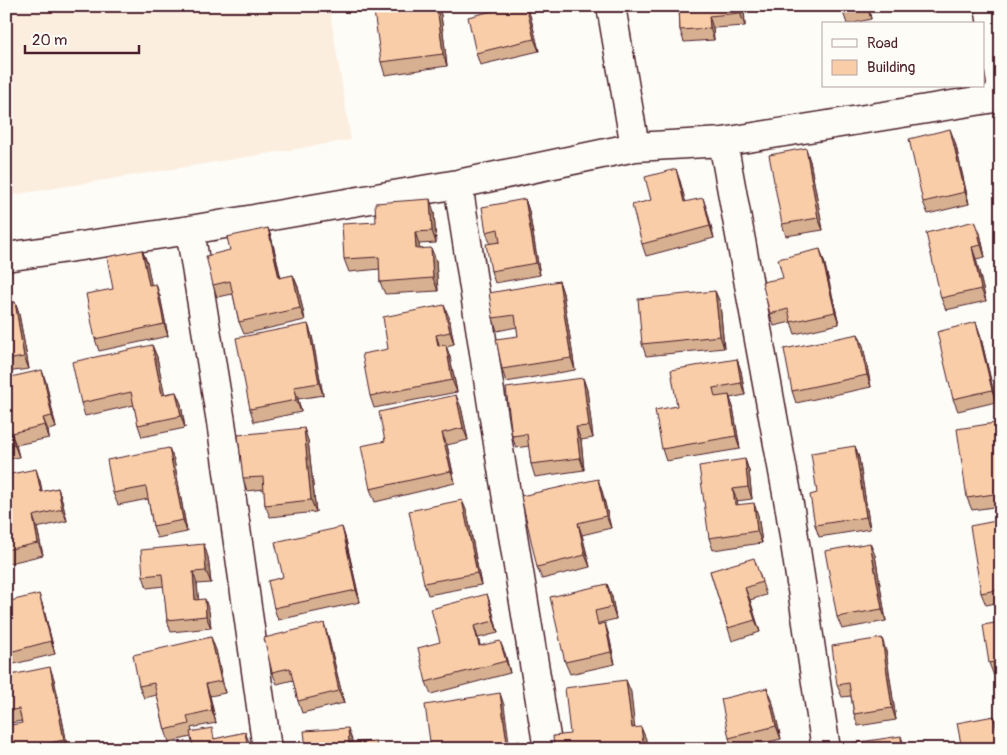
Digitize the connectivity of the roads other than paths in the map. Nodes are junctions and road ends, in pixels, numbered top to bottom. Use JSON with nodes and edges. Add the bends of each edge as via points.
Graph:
{"nodes":[{"id":1,"x":611,"y":6,"type":"edge"},
{"id":2,"x":989,"y":6,"type":"edge"},
{"id":3,"x":1001,"y":83,"type":"edge"},
{"id":4,"x":1001,"y":96,"type":"edge"},
{"id":5,"x":723,"y":142,"type":"junction"},
{"id":6,"x":635,"y":147,"type":"junction"},
{"id":7,"x":458,"y":184,"type":"junction"},
{"id":8,"x":190,"y":230,"type":"junction"},
{"id":9,"x":6,"y":257,"type":"edge"},
{"id":10,"x":267,"y":749,"type":"edge"},
{"id":11,"x":548,"y":749,"type":"edge"},
{"id":12,"x":826,"y":749,"type":"edge"}],
"edges":[{"from":1,"to":6,"type":"street"},
{"from":2,"to":3,"type":"street"},
{"from":4,"to":5,"type":"street"},
{"from":5,"to":6,"type":"street"},
{"from":5,"to":12,"type":"street","via":[[790,510]]},
{"from":6,"to":7,"type":"street"},
{"from":7,"to":8,"type":"street"},
{"from":7,"to":11,"type":"street"},
{"from":8,"to":9,"type":"street"},
{"from":8,"to":10,"type":"street"}]}
